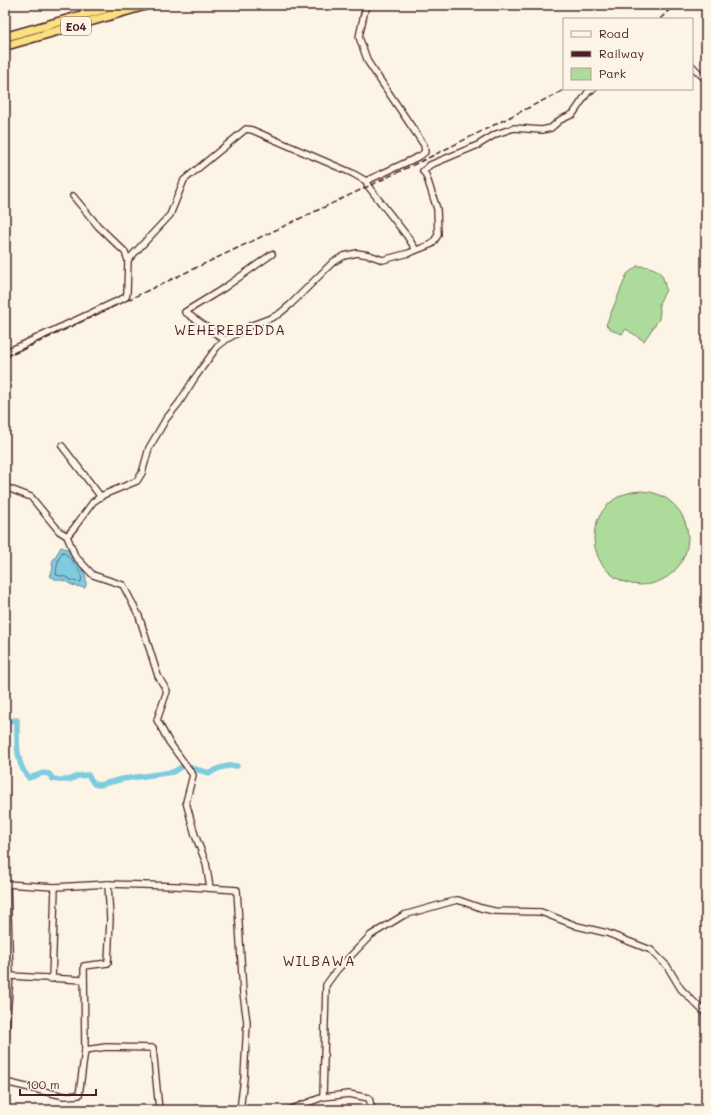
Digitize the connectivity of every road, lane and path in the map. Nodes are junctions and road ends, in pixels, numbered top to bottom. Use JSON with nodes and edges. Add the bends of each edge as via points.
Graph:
{"nodes":[{"id":1,"x":118,"y":5,"type":"edge"},
{"id":2,"x":147,"y":5,"type":"edge"},
{"id":3,"x":366,"y":5,"type":"edge"},
{"id":4,"x":5,"y":37,"type":"edge"},
{"id":5,"x":5,"y":46,"type":"edge"},
{"id":6,"x":693,"y":67,"type":"edge"},
{"id":7,"x":706,"y":80,"type":"edge"},
{"id":8,"x":591,"y":90,"type":"edge"},
{"id":9,"x":366,"y":181,"type":"junction"},
{"id":10,"x":73,"y":196,"type":"dead end"},
{"id":11,"x":416,"y":250,"type":"junction"},
{"id":12,"x":272,"y":254,"type":"dead end"},
{"id":13,"x":128,"y":260,"type":"junction"},
{"id":14,"x":225,"y":340,"type":"junction"},
{"id":15,"x":5,"y":353,"type":"edge"},
{"id":16,"x":62,"y":446,"type":"dead end"},
{"id":17,"x":5,"y":487,"type":"edge"},
{"id":18,"x":101,"y":497,"type":"junction"},
{"id":19,"x":67,"y":536,"type":"junction"},
{"id":20,"x":6,"y":884,"type":"edge"},
{"id":21,"x":108,"y":884,"type":"junction"},
{"id":22,"x":55,"y":887,"type":"junction"},
{"id":23,"x":210,"y":888,"type":"junction"},
{"id":24,"x":10,"y":976,"type":"junction"},
{"id":25,"x":52,"y":978,"type":"junction"},
{"id":26,"x":84,"y":980,"type":"junction"},
{"id":27,"x":706,"y":1014,"type":"edge"},
{"id":28,"x":5,"y":1044,"type":"edge"},
{"id":29,"x":85,"y":1050,"type":"junction"},
{"id":30,"x":5,"y":1082,"type":"edge"},
{"id":31,"x":323,"y":1097,"type":"junction"},
{"id":32,"x":159,"y":1110,"type":"edge"},
{"id":33,"x":194,"y":1110,"type":"edge"},
{"id":34,"x":208,"y":1110,"type":"edge"},
{"id":35,"x":240,"y":1110,"type":"edge"},
{"id":36,"x":289,"y":1110,"type":"edge"},
{"id":37,"x":372,"y":1110,"type":"edge"}],
"edges":[{"from":1,"to":4,"type":"highway","number":"E04"},
{"from":2,"to":5,"type":"highway","number":"E04"},
{"from":3,"to":9,"type":"street","via":[[359,37],[368,62],[424,145],[425,152]]},
{"from":6,"to":7,"type":"street"},
{"from":8,"to":11,"type":"street","via":[[573,114],[551,128],[514,128],[496,134],[478,145],[430,165],[423,171],[438,209],[438,235],[432,244]]},
{"from":9,"to":11,"type":"street"},
{"from":9,"to":13,"type":"street","via":[[246,129],[184,180],[170,215]]},
{"from":10,"to":13,"type":"street","via":[[98,226],[126,252]]},
{"from":11,"to":14,"type":"street","via":[[383,260],[357,253],[344,256],[333,262],[279,314]]},
{"from":12,"to":14,"type":"street","via":[[185,312]]},
{"from":13,"to":15,"type":"street","via":[[126,297]]},
{"from":14,"to":18,"type":"street","via":[[217,347],[166,419],[150,448],[137,481]]},
{"from":16,"to":18,"type":"street"},
{"from":17,"to":19,"type":"street","via":[[31,497],[58,531]]},
{"from":18,"to":19,"type":"street"},
{"from":19,"to":23,"type":"street","via":[[75,556],[93,575],[123,585],[139,616],[158,676],[167,691],[158,720],[169,742],[193,775],[186,802],[206,864]]},
{"from":20,"to":22,"type":"street"},
{"from":20,"to":24,"type":"street"},
{"from":21,"to":22,"type":"street"},
{"from":21,"to":23,"type":"street"},
{"from":21,"to":26,"type":"street","via":[[108,963],[84,966]]},
{"from":22,"to":25,"type":"street"},
{"from":23,"to":35,"type":"street","via":[[237,890],[247,1022]]},
{"from":24,"to":25,"type":"street"},
{"from":24,"to":28,"type":"street"},
{"from":25,"to":26,"type":"street"},
{"from":26,"to":29,"type":"street"},
{"from":27,"to":31,"type":"street","via":[[681,989],[667,966],[650,950],[541,912],[494,911],[457,900],[404,915],[372,935],[337,970],[326,985]]},
{"from":29,"to":30,"type":"street","via":[[79,1095],[64,1096]]},
{"from":29,"to":32,"type":"street","via":[[153,1048]]},
{"from":31,"to":36,"type":"street"},
{"from":31,"to":37,"type":"street","via":[[349,1094],[369,1098]]},
{"from":33,"to":34,"type":"street"}]}
